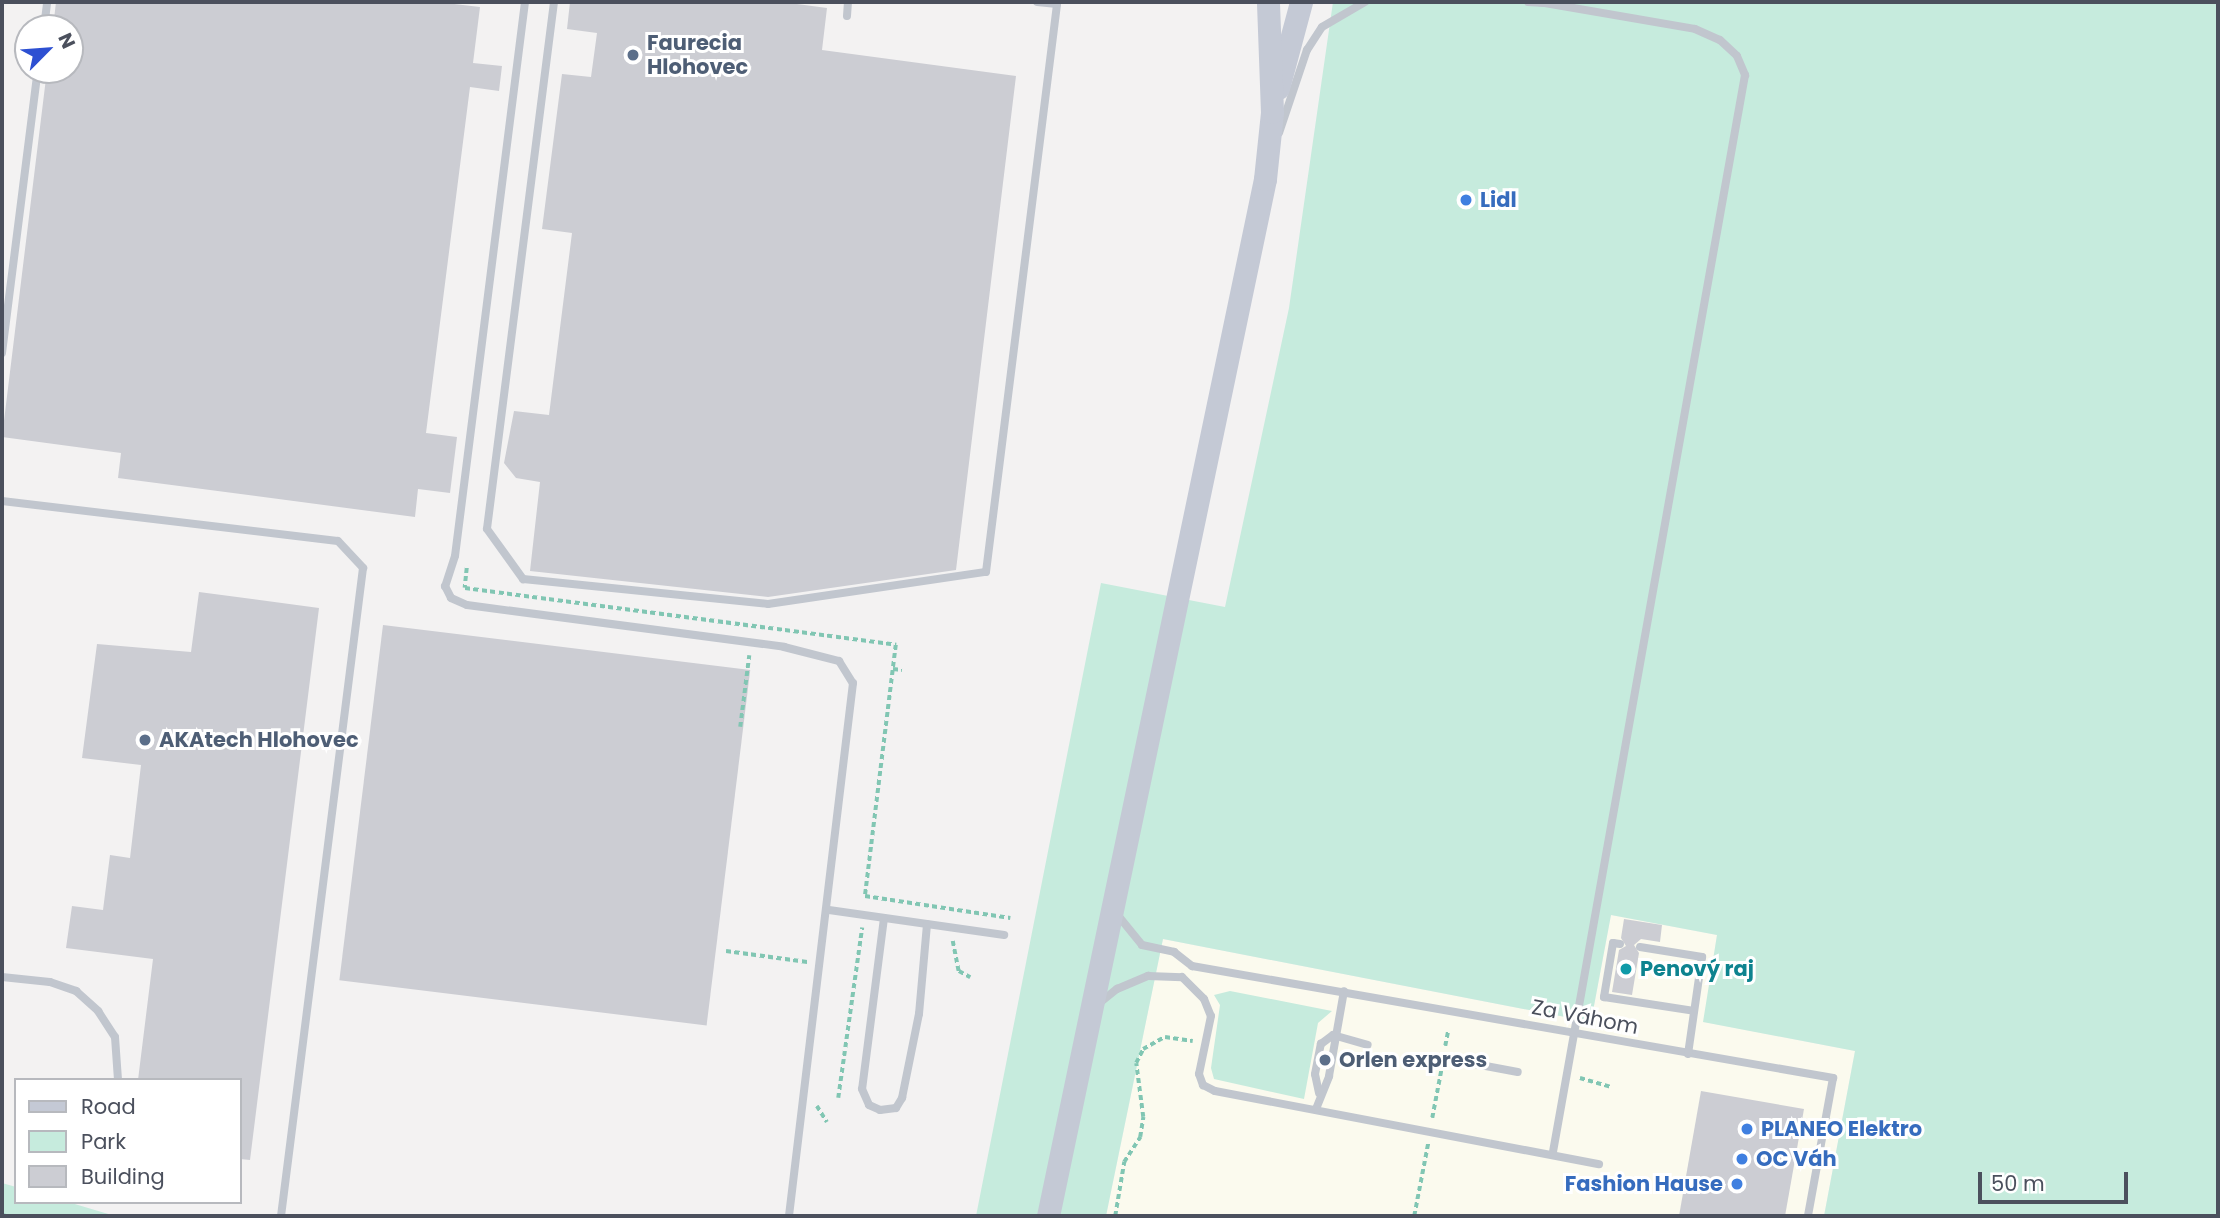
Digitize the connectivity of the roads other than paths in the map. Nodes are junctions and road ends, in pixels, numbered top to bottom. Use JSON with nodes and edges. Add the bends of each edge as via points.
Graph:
{"nodes":[{"id":1,"x":525,"y":2,"type":"edge"},
{"id":2,"x":554,"y":2,"type":"edge"},
{"id":3,"x":848,"y":2,"type":"edge"},
{"id":4,"x":1037,"y":2,"type":"edge"},
{"id":5,"x":1268,"y":2,"type":"edge"},
{"id":6,"x":1282,"y":2,"type":"edge"},
{"id":7,"x":1301,"y":2,"type":"edge"},
{"id":8,"x":1365,"y":2,"type":"edge"},
{"id":9,"x":1528,"y":2,"type":"edge"},
{"id":10,"x":1541,"y":2,"type":"edge"},
{"id":11,"x":847,"y":16,"type":"dead end"},
{"id":12,"x":36,"y":84,"type":"edge"},
{"id":13,"x":1272,"y":112,"type":"junction"},
{"id":14,"x":1265,"y":179,"type":"junction"},
{"id":15,"x":2,"y":353,"type":"edge"},
{"id":16,"x":2,"y":501,"type":"edge"},
{"id":17,"x":1112,"y":908,"type":"junction"},
{"id":18,"x":829,"y":910,"type":"junction"},
{"id":19,"x":884,"y":918,"type":"junction"},
{"id":20,"x":927,"y":924,"type":"junction"},
{"id":21,"x":1004,"y":935,"type":"dead end"},
{"id":22,"x":1620,"y":944,"type":"dead end"},
{"id":23,"x":1640,"y":947,"type":"dead end"},
{"id":24,"x":1192,"y":966,"type":"junction"},
{"id":25,"x":2,"y":977,"type":"edge"},
{"id":26,"x":1182,"y":977,"type":"junction"},
{"id":27,"x":1344,"y":991,"type":"junction"},
{"id":28,"x":1092,"y":1009,"type":"junction"},
{"id":29,"x":1694,"y":1011,"type":"junction"},
{"id":30,"x":1574,"y":1032,"type":"junction"},
{"id":31,"x":1333,"y":1035,"type":"junction"},
{"id":32,"x":1368,"y":1045,"type":"dead end"},
{"id":33,"x":1688,"y":1054,"type":"junction"},
{"id":34,"x":1443,"y":1058,"type":"dead end"},
{"id":35,"x":1518,"y":1072,"type":"dead end"},
{"id":36,"x":117,"y":1078,"type":"edge"},
{"id":37,"x":1319,"y":1093,"type":"junction"},
{"id":38,"x":1316,"y":1110,"type":"junction"},
{"id":39,"x":1553,"y":1152,"type":"junction"},
{"id":40,"x":1599,"y":1164,"type":"dead end"},
{"id":41,"x":281,"y":1216,"type":"edge"},
{"id":42,"x":789,"y":1216,"type":"edge"},
{"id":43,"x":1048,"y":1216,"type":"edge"},
{"id":44,"x":1808,"y":1216,"type":"edge"}],
"edges":[{"from":1,"to":18,"type":"lane","via":[[454,555],[445,586],[451,598],[467,605],[751,640],[839,661],[853,684]]},
{"from":2,"to":4,"type":"lane","via":[[486,529],[523,579],[768,604],[986,572],[1056,4]]},
{"from":3,"to":11,"type":"lane"},
{"from":5,"to":13,"type":"main road"},
{"from":6,"to":7,"type":"main road"},
{"from":7,"to":13,"type":"main road"},
{"from":8,"to":14,"type":"lane","via":[[1322,27],[1307,50]]},
{"from":9,"to":10,"type":"lane"},
{"from":10,"to":30,"type":"lane","via":[[1695,29],[1720,40],[1737,56],[1745,75]]},
{"from":12,"to":15,"type":"lane"},
{"from":13,"to":14,"type":"main road"},
{"from":14,"to":17,"type":"main road"},
{"from":16,"to":41,"type":"lane","via":[[338,541],[363,568]]},
{"from":17,"to":24,"type":"lane","name":"Za Váhom","via":[[1142,945],[1174,952]]},
{"from":17,"to":28,"type":"main road"},
{"from":18,"to":19,"type":"lane"},
{"from":18,"to":42,"type":"lane"},
{"from":19,"to":20,"type":"lane"},
{"from":19,"to":20,"type":"lane","via":[[862,1089],[869,1105],[880,1110],[896,1108],[902,1098],[919,1014]]},
{"from":20,"to":21,"type":"lane"},
{"from":22,"to":29,"type":"lane","via":[[1613,943],[1604,997]]},
{"from":23,"to":29,"type":"lane","via":[[1702,957]]},
{"from":24,"to":26,"type":"lane"},
{"from":24,"to":27,"type":"lane","name":"Za Váhom"},
{"from":25,"to":36,"type":"lane","via":[[50,982],[76,991],[98,1011],[114,1037]]},
{"from":26,"to":28,"type":"lane","via":[[1147,976],[1117,989]]},
{"from":26,"to":38,"type":"lane","via":[[1204,999],[1212,1016],[1199,1074],[1203,1085]]},
{"from":27,"to":30,"type":"lane","name":"Za Váhom"},
{"from":27,"to":31,"type":"lane"},
{"from":28,"to":43,"type":"main road"},
{"from":29,"to":33,"type":"lane"},
{"from":30,"to":33,"type":"lane","name":"Za Váhom"},
{"from":30,"to":39,"type":"lane"},
{"from":31,"to":32,"type":"lane"},
{"from":31,"to":37,"type":"lane","via":[[1329,1076]]},
{"from":31,"to":37,"type":"lane","via":[[1321,1044],[1315,1074]]},
{"from":33,"to":44,"type":"lane","name":"Za Váhom","via":[[1833,1078]]},
{"from":34,"to":35,"type":"lane"},
{"from":37,"to":38,"type":"lane"},
{"from":38,"to":39,"type":"lane"},
{"from":39,"to":40,"type":"lane"}]}
